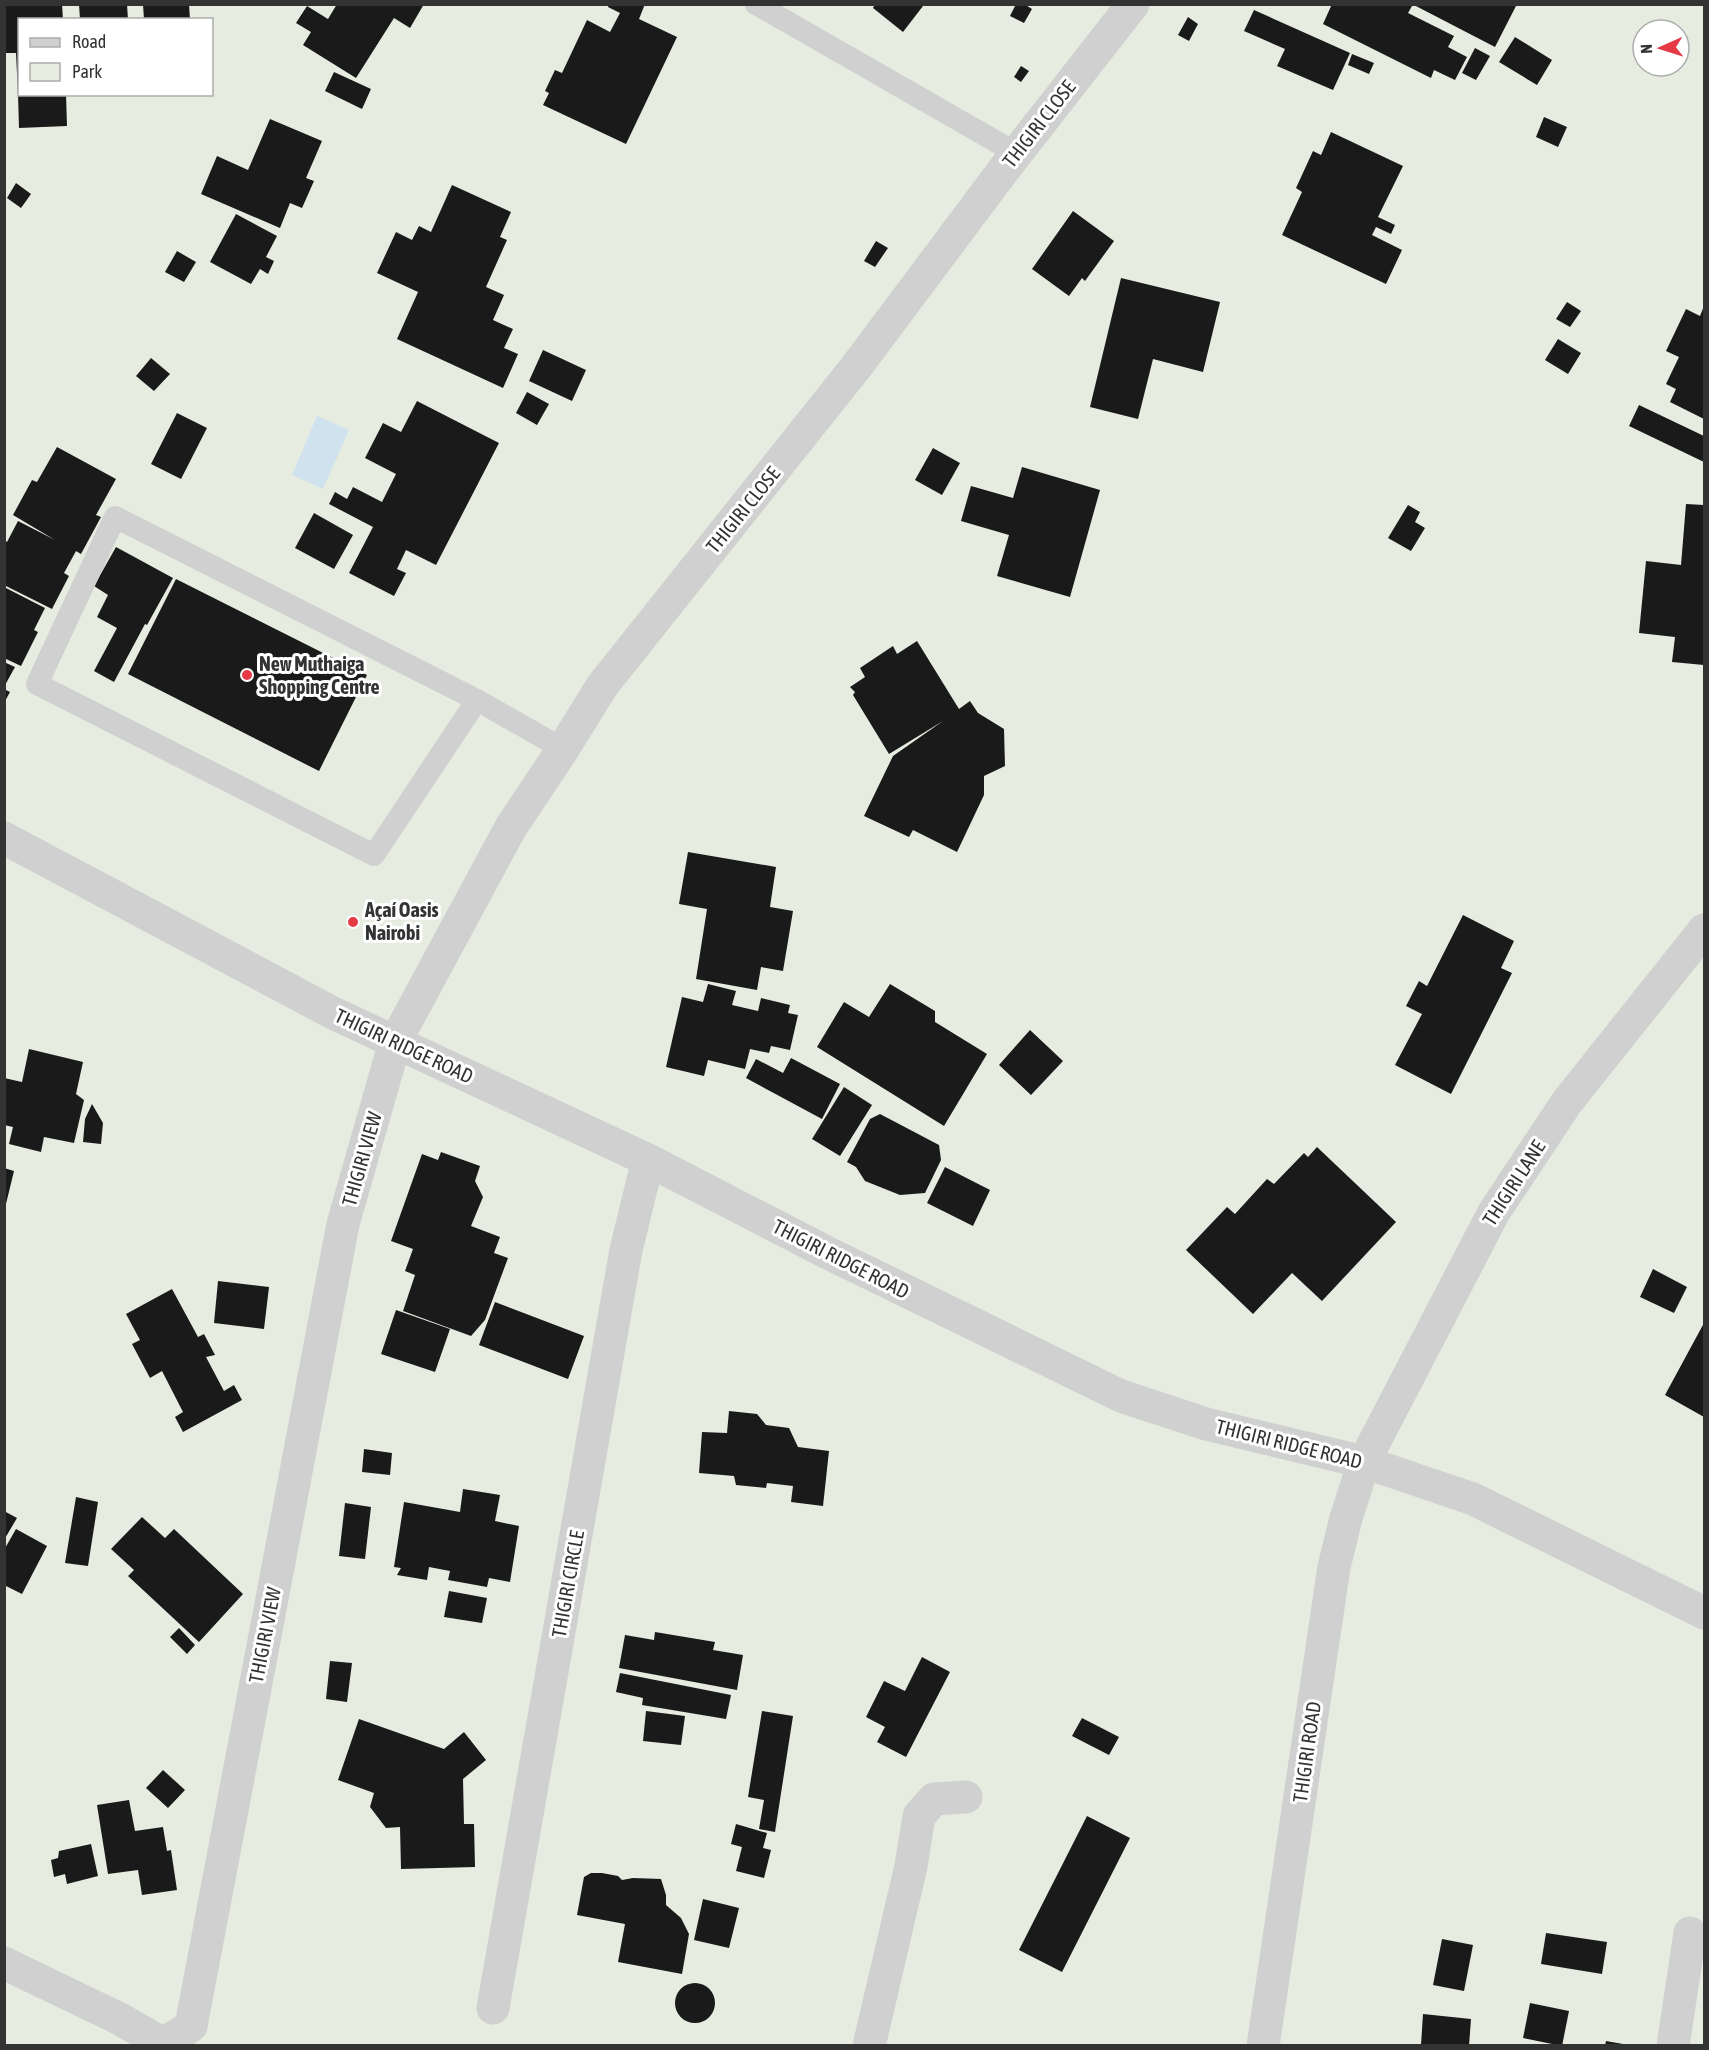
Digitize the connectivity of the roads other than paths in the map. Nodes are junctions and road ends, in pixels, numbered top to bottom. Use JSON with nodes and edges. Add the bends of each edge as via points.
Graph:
{"nodes":[{"id":1,"x":756,"y":4,"type":"edge"},
{"id":2,"x":1133,"y":4,"type":"edge"},
{"id":3,"x":1017,"y":153,"type":"junction"},
{"id":4,"x":477,"y":700,"type":"junction"},
{"id":5,"x":563,"y":749,"type":"junction"},
{"id":6,"x":4,"y":838,"type":"edge"},
{"id":7,"x":1704,"y":930,"type":"edge"},
{"id":8,"x":395,"y":1042,"type":"junction"},
{"id":9,"x":648,"y":1160,"type":"junction"},
{"id":10,"x":1364,"y":1462,"type":"junction"},
{"id":11,"x":1704,"y":1613,"type":"edge"},
{"id":12,"x":966,"y":1797,"type":"dead end"},
{"id":13,"x":1690,"y":1933,"type":"dead end"},
{"id":14,"x":4,"y":1963,"type":"edge"},
{"id":15,"x":492,"y":2008,"type":"dead end"},
{"id":16,"x":869,"y":2046,"type":"edge"},
{"id":17,"x":1263,"y":2046,"type":"edge"},
{"id":18,"x":1673,"y":2046,"type":"edge"}],
"edges":[{"from":1,"to":3,"type":"lane"},
{"from":2,"to":3,"type":"street","name":"THIGIRI CLOSE"},
{"from":3,"to":5,"type":"street","name":"THIGIRI CLOSE","via":[[856,367],[602,686]]},
{"from":4,"to":4,"type":"lane","via":[[115,517],[37,684],[374,855]]},
{"from":4,"to":5,"type":"lane"},
{"from":5,"to":8,"type":"street","name":"THIGIRI CLOSE","via":[[511,827]]},
{"from":6,"to":8,"type":"street","name":"THIGIRI RIDGE ROAD"},
{"from":7,"to":10,"type":"street","name":"THIGIRI LANE","via":[[1567,1102],[1494,1212]]},
{"from":8,"to":9,"type":"street","name":"THIGIRI RIDGE ROAD"},
{"from":8,"to":14,"type":"street","name":"THIGIRI VIEW","via":[[344,1224],[191,2026],[160,2042]]},
{"from":9,"to":10,"type":"street","name":"THIGIRI RIDGE ROAD","via":[[1121,1396],[1206,1424]]},
{"from":9,"to":15,"type":"street","name":"THIGIRI CIRCLE","via":[[627,1250]]},
{"from":10,"to":11,"type":"street","name":"THIGIRI RIDGE ROAD","via":[[1473,1499]]},
{"from":10,"to":17,"type":"street","name":"THIGIRI ROAD","via":[[1334,1567]]},
{"from":12,"to":16,"type":"street","via":[[934,1799],[919,1816]]},
{"from":13,"to":18,"type":"street"}]}
